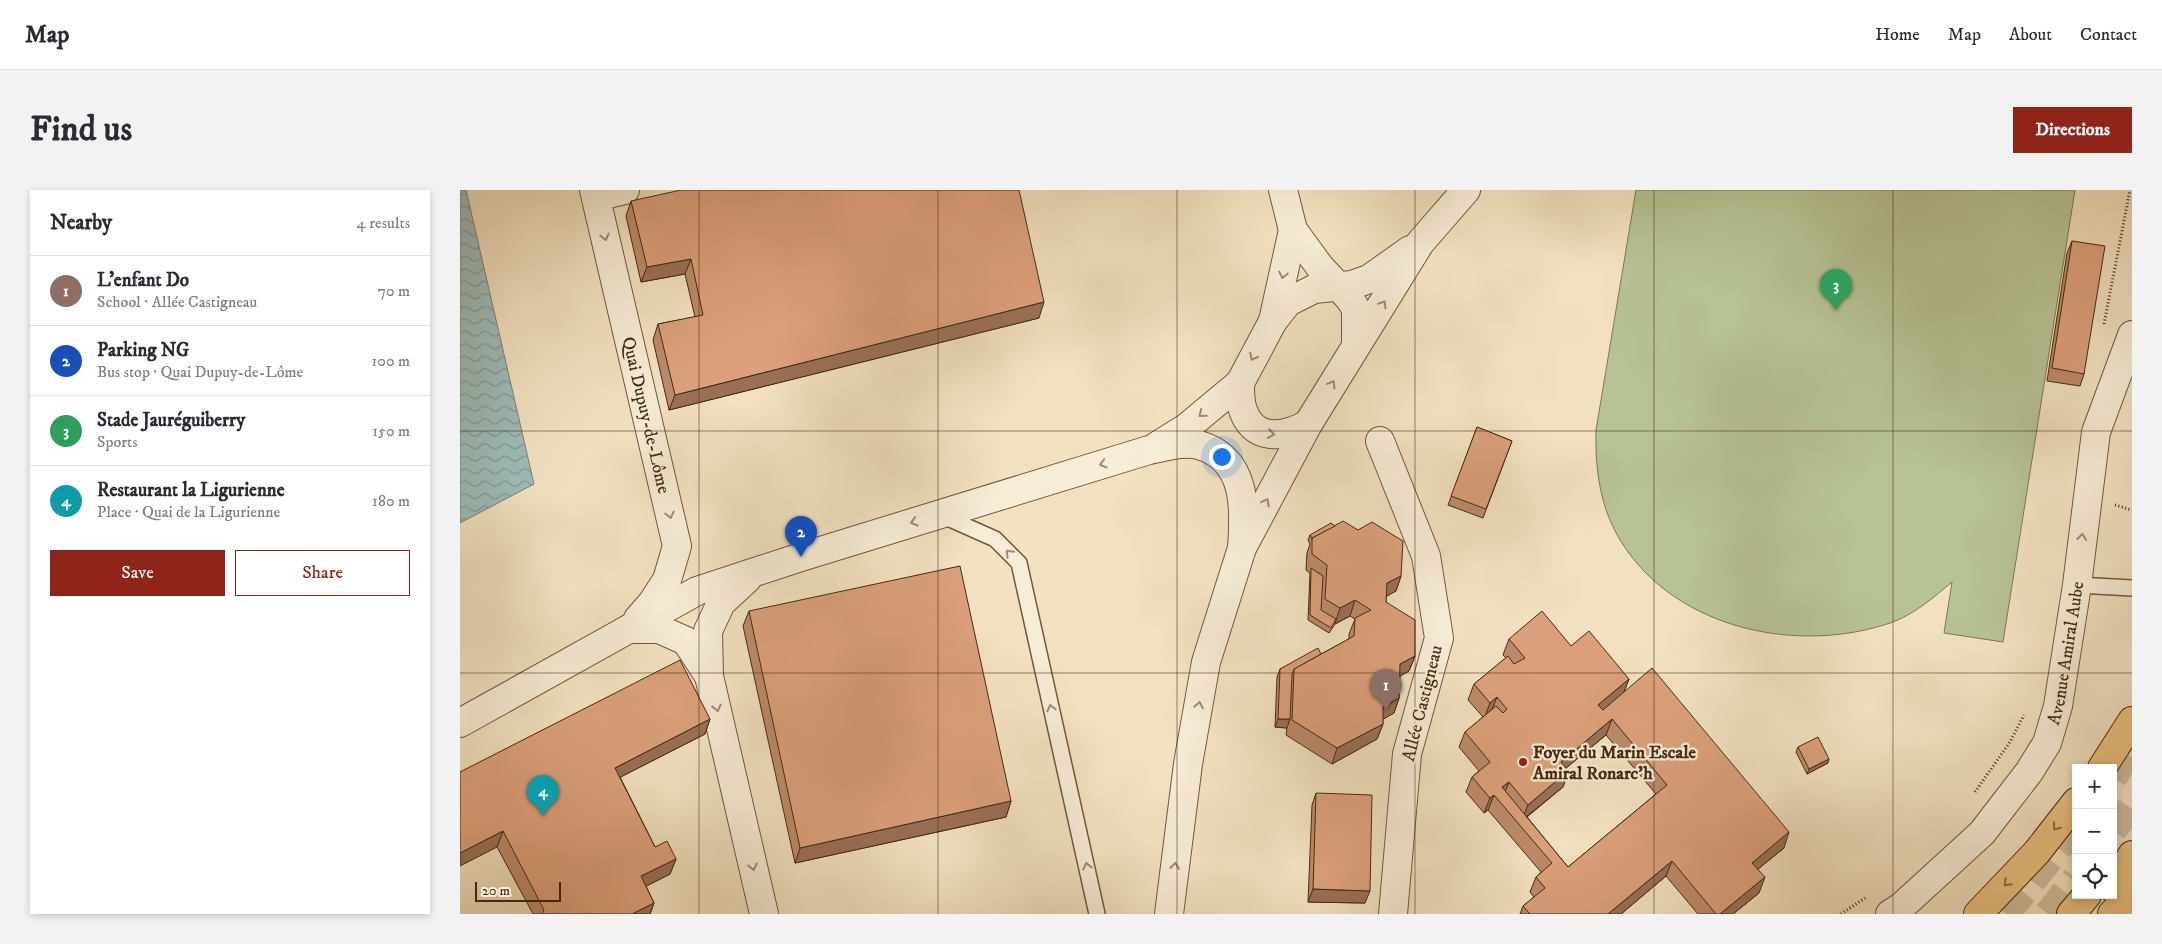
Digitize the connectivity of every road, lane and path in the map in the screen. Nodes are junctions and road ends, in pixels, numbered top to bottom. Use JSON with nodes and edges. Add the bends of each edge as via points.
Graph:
{"nodes":[{"id":1,"x":625,"y":190,"type":"edge"},
{"id":2,"x":1283,"y":190,"type":"edge"},
{"id":3,"x":1466,"y":190,"type":"edge"},
{"id":4,"x":2130,"y":190,"type":"edge"},
{"id":5,"x":595,"y":194,"type":"edge"},
{"id":6,"x":1293,"y":230,"type":"junction"},
{"id":7,"x":1420,"y":243,"type":"junction"},
{"id":8,"x":1338,"y":287,"type":"junction"},
{"id":9,"x":1273,"y":321,"type":"junction"},
{"id":10,"x":2102,"y":333,"type":"dead end"},
{"id":11,"x":2132,"y":335,"type":"edge"},
{"id":12,"x":1356,"y":344,"type":"junction"},
{"id":13,"x":1240,"y":383,"type":"junction"},
{"id":14,"x":1308,"y":424,"type":"junction"},
{"id":15,"x":1380,"y":441,"type":"dead end"},
{"id":16,"x":1150,"y":450,"type":"junction"},
{"id":17,"x":941,"y":514,"type":"junction"},
{"id":18,"x":677,"y":546,"type":"junction"},
{"id":19,"x":1242,"y":548,"type":"junction"},
{"id":20,"x":754,"y":573,"type":"junction"},
{"id":21,"x":2077,"y":585,"type":"junction"},
{"id":22,"x":2132,"y":588,"type":"edge"},
{"id":23,"x":689,"y":596,"type":"junction"},
{"id":24,"x":629,"y":629,"type":"junction"},
{"id":25,"x":709,"y":676,"type":"junction"},
{"id":26,"x":2026,"y":709,"type":"dead end"},
{"id":27,"x":2132,"y":721,"type":"edge"},
{"id":28,"x":460,"y":724,"type":"edge"},
{"id":29,"x":2105,"y":764,"type":"edge"},
{"id":30,"x":1973,"y":794,"type":"dead end"},
{"id":31,"x":2072,"y":807,"type":"edge"},
{"id":32,"x":2132,"y":844,"type":"edge"},
{"id":33,"x":2132,"y":856,"type":"edge"},
{"id":34,"x":2117,"y":861,"type":"edge"},
{"id":35,"x":2117,"y":881,"type":"edge"},
{"id":36,"x":2132,"y":894,"type":"edge"},
{"id":37,"x":1870,"y":895,"type":"dead end"},
{"id":38,"x":2084,"y":899,"type":"edge"},
{"id":39,"x":2107,"y":899,"type":"edge"},
{"id":40,"x":764,"y":914,"type":"edge"},
{"id":41,"x":1098,"y":914,"type":"edge"},
{"id":42,"x":1169,"y":914,"type":"edge"},
{"id":43,"x":1393,"y":914,"type":"edge"},
{"id":44,"x":1841,"y":914,"type":"edge"},
{"id":45,"x":1890,"y":914,"type":"edge"},
{"id":46,"x":1978,"y":914,"type":"edge"},
{"id":47,"x":2071,"y":914,"type":"edge"},
{"id":48,"x":2098,"y":914,"type":"edge"},
{"id":49,"x":2112,"y":914,"type":"edge"}],
"edges":[{"from":1,"to":5,"type":"street"},
{"from":2,"to":6,"type":"street"},
{"from":3,"to":7,"type":"street"},
{"from":4,"to":10,"type":"path"},
{"from":5,"to":18,"type":"street","name":"Quai Dupuy-de-Lôme","one_way":true},
{"from":6,"to":8,"type":"street"},
{"from":6,"to":9,"type":"street","one_way":true},
{"from":7,"to":8,"type":"street","via":[[1368,279]]},
{"from":12,"to":7,"type":"street","one_way":true},
{"from":8,"to":9,"type":"street","via":[[1314,289],[1300,295],[1288,302]]},
{"from":8,"to":12,"type":"street","via":[[1356,309]]},
{"from":9,"to":13,"type":"street","one_way":true},
{"from":21,"to":11,"type":"street","name":"Avenue Amiral Aube","one_way":true,"via":[[2096,432]]},
{"from":14,"to":12,"type":"street","one_way":true},
{"from":13,"to":14,"type":"street","one_way":true,"via":[[1242,407],[1250,424],[1262,432],[1280,436]]},
{"from":13,"to":16,"type":"street","one_way":true,"via":[[1186,428]]},
{"from":19,"to":14,"type":"street","one_way":true},
{"from":15,"to":43,"type":"street","name":"Allée Castigneau","via":[[1426,556],[1439,638],[1407,754]]},
{"from":16,"to":17,"type":"street","one_way":true},
{"from":16,"to":19,"type":"street","via":[[1178,444],[1198,445],[1218,454],[1229,465],[1240,483],[1245,514]]},
{"from":17,"to":20,"type":"street","one_way":true},
{"from":41,"to":17,"type":"lane","one_way":true,"via":[[1019,563],[995,539]]},
{"from":18,"to":23,"type":"street"},
{"from":18,"to":24,"type":"street","name":"Quai Dupuy-de-Lôme","via":[[667,580]]},
{"from":42,"to":19,"type":"street","one_way":true,"via":[[1188,764],[1206,662]]},
{"from":20,"to":23,"type":"street"},
{"from":20,"to":25,"type":"street","via":[[721,603],[708,631]]},
{"from":21,"to":22,"type":"lane"},
{"from":21,"to":45,"type":"street","name":"Avenue Amiral Aube","via":[[2058,706],[2047,743],[1982,833]]},
{"from":23,"to":24,"type":"street"},
{"from":23,"to":25,"type":"street"},
{"from":24,"to":25,"type":"street","via":[[659,629],[686,641]]},
{"from":24,"to":28,"type":"street"},
{"from":25,"to":40,"type":"street","one_way":true},
{"from":26,"to":30,"type":"path","via":[[2010,742]]},
{"from":27,"to":29,"type":"main road"},
{"from":31,"to":46,"type":"main road","one_way":true,"via":[[2037,852]]},
{"from":32,"to":34,"type":"main road"},
{"from":33,"to":35,"type":"main road"},
{"from":36,"to":49,"type":"main road"},
{"from":37,"to":44,"type":"path"},
{"from":38,"to":47,"type":"main road"},
{"from":39,"to":48,"type":"main road"}]}
